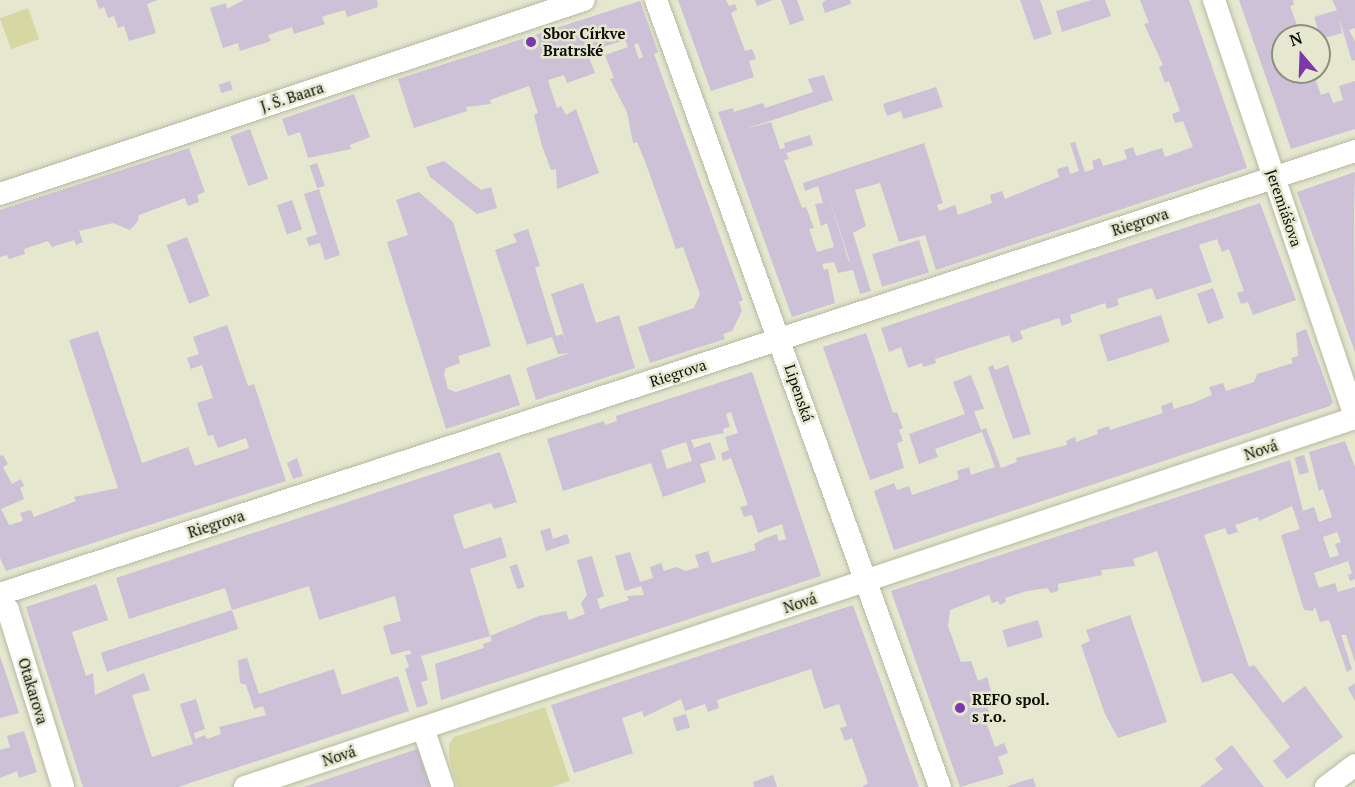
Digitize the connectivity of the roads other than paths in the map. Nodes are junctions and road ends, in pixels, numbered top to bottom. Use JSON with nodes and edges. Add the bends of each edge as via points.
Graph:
{"nodes":[{"id":1,"x":584,"y":0,"type":"edge"},
{"id":2,"x":656,"y":0,"type":"edge"},
{"id":3,"x":1214,"y":0,"type":"edge"},
{"id":4,"x":1355,"y":151,"type":"edge"},
{"id":5,"x":1274,"y":178,"type":"junction"},
{"id":6,"x":0,"y":194,"type":"edge"},
{"id":7,"x":780,"y":339,"type":"junction"},
{"id":8,"x":1355,"y":417,"type":"edge"},
{"id":9,"x":864,"y":581,"type":"junction"},
{"id":10,"x":0,"y":595,"type":"edge"},
{"id":11,"x":423,"y":728,"type":"junction"},
{"id":12,"x":1355,"y":765,"type":"edge"},
{"id":13,"x":63,"y":787,"type":"edge"},
{"id":14,"x":245,"y":787,"type":"edge"},
{"id":15,"x":443,"y":787,"type":"edge"},
{"id":16,"x":940,"y":787,"type":"edge"},
{"id":17,"x":1326,"y":787,"type":"edge"}],
"edges":[{"from":1,"to":6,"type":"street","name":"J. Š. Baara"},
{"from":2,"to":7,"type":"street","name":"Lipenská"},
{"from":3,"to":5,"type":"street","name":"Jeremiášova"},
{"from":4,"to":5,"type":"street","name":"Riegrova"},
{"from":5,"to":7,"type":"street","name":"Riegrova"},
{"from":5,"to":8,"type":"street","name":"Jeremiášova"},
{"from":7,"to":9,"type":"street","name":"Lipenská"},
{"from":7,"to":10,"type":"street","name":"Riegrova"},
{"from":8,"to":9,"type":"street","name":"Nová"},
{"from":9,"to":11,"type":"street","name":"Nová"},
{"from":9,"to":16,"type":"street","name":"Lipenská"},
{"from":10,"to":13,"type":"street","name":"Otakarova"},
{"from":11,"to":14,"type":"street","name":"Nová"},
{"from":11,"to":15,"type":"street"},
{"from":12,"to":17,"type":"street"}]}
